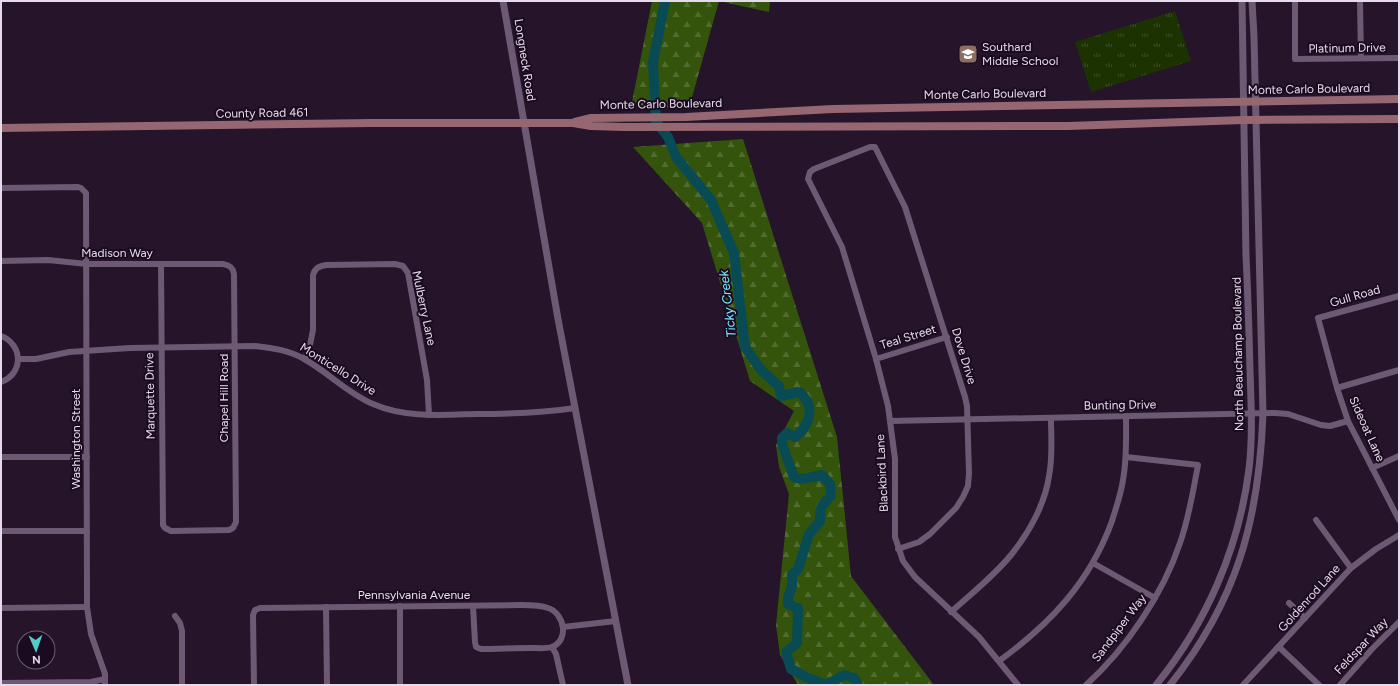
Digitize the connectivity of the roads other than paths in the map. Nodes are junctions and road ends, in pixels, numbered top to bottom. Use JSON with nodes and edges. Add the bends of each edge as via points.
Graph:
{"nodes":[{"id":1,"x":503,"y":1,"type":"edge"},
{"id":2,"x":1242,"y":1,"type":"edge"},
{"id":3,"x":1252,"y":1,"type":"edge"},
{"id":4,"x":1295,"y":1,"type":"edge"},
{"id":5,"x":1360,"y":1,"type":"edge"},
{"id":6,"x":1361,"y":58,"type":"junction"},
{"id":7,"x":1399,"y":58,"type":"edge"},
{"id":8,"x":1399,"y":99,"type":"edge"},
{"id":9,"x":1243,"y":102,"type":"junction"},
{"id":10,"x":1256,"y":102,"type":"junction"},
{"id":11,"x":1399,"y":119,"type":"edge"},
{"id":12,"x":1243,"y":120,"type":"junction"},
{"id":13,"x":1256,"y":120,"type":"junction"},
{"id":14,"x":686,"y":122,"type":"junction"},
{"id":15,"x":524,"y":123,"type":"junction"},
{"id":16,"x":572,"y":123,"type":"junction"},
{"id":17,"x":1,"y":128,"type":"edge"},
{"id":18,"x":808,"y":180,"type":"joint"},
{"id":19,"x":1,"y":188,"type":"edge"},
{"id":20,"x":1,"y":261,"type":"edge"},
{"id":21,"x":86,"y":264,"type":"junction"},
{"id":22,"x":161,"y":264,"type":"junction"},
{"id":23,"x":232,"y":268,"type":"joint"},
{"id":24,"x":1399,"y":296,"type":"edge"},
{"id":25,"x":1318,"y":318,"type":"joint"},
{"id":26,"x":1,"y":336,"type":"edge"},
{"id":27,"x":947,"y":337,"type":"junction"},
{"id":28,"x":235,"y":346,"type":"junction"},
{"id":29,"x":161,"y":347,"type":"junction"},
{"id":30,"x":87,"y":352,"type":"junction"},
{"id":31,"x":18,"y":359,"type":"junction"},
{"id":32,"x":305,"y":359,"type":"junction"},
{"id":33,"x":876,"y":359,"type":"junction"},
{"id":34,"x":1399,"y":370,"type":"edge"},
{"id":35,"x":1,"y":382,"type":"edge"},
{"id":36,"x":1337,"y":388,"type":"junction"},
{"id":37,"x":575,"y":408,"type":"junction"},
{"id":38,"x":1252,"y":414,"type":"junction"},
{"id":39,"x":1264,"y":414,"type":"junction"},
{"id":40,"x":429,"y":415,"type":"junction"},
{"id":41,"x":1126,"y":416,"type":"junction"},
{"id":42,"x":1050,"y":418,"type":"junction"},
{"id":43,"x":967,"y":420,"type":"junction"},
{"id":44,"x":890,"y":421,"type":"junction"},
{"id":45,"x":1348,"y":421,"type":"junction"},
{"id":46,"x":87,"y":456,"type":"junction"},
{"id":47,"x":1399,"y":456,"type":"edge"},
{"id":48,"x":1,"y":457,"type":"edge"},
{"id":49,"x":1126,"y":457,"type":"junction"},
{"id":50,"x":1372,"y":468,"type":"junction"},
{"id":51,"x":1316,"y":520,"type":"dead end"},
{"id":52,"x":1399,"y":520,"type":"edge"},
{"id":53,"x":165,"y":528,"type":"joint"},
{"id":54,"x":1,"y":531,"type":"edge"},
{"id":55,"x":87,"y":531,"type":"junction"},
{"id":56,"x":1399,"y":535,"type":"edge"},
{"id":57,"x":898,"y":549,"type":"junction"},
{"id":58,"x":1092,"y":563,"type":"junction"},
{"id":59,"x":1351,"y":568,"type":"junction"},
{"id":60,"x":1155,"y":598,"type":"junction"},
{"id":61,"x":1289,"y":604,"type":"dead end"},
{"id":62,"x":400,"y":606,"type":"junction"},
{"id":63,"x":473,"y":606,"type":"junction"},
{"id":64,"x":87,"y":607,"type":"junction"},
{"id":65,"x":326,"y":607,"type":"junction"},
{"id":66,"x":1,"y":608,"type":"edge"},
{"id":67,"x":951,"y":612,"type":"junction"},
{"id":68,"x":175,"y":616,"type":"dead end"},
{"id":69,"x":1305,"y":618,"type":"junction"},
{"id":70,"x":616,"y":621,"type":"junction"},
{"id":71,"x":1399,"y":622,"type":"edge"},
{"id":72,"x":564,"y":627,"type":"junction"},
{"id":73,"x":552,"y":647,"type":"junction"},
{"id":74,"x":1279,"y":647,"type":"junction"},
{"id":75,"x":999,"y":662,"type":"junction"},
{"id":76,"x":105,"y":682,"type":"edge"},
{"id":77,"x":1,"y":683,"type":"edge"},
{"id":78,"x":31,"y":684,"type":"edge"},
{"id":79,"x":182,"y":685,"type":"edge"},
{"id":80,"x":254,"y":685,"type":"edge"},
{"id":81,"x":328,"y":685,"type":"edge"},
{"id":82,"x":400,"y":685,"type":"edge"},
{"id":83,"x":563,"y":685,"type":"edge"},
{"id":84,"x":628,"y":685,"type":"edge"},
{"id":85,"x":1018,"y":685,"type":"edge"},
{"id":86,"x":1086,"y":685,"type":"edge"},
{"id":87,"x":1156,"y":685,"type":"edge"},
{"id":88,"x":1170,"y":685,"type":"edge"},
{"id":89,"x":1243,"y":685,"type":"edge"},
{"id":90,"x":1319,"y":685,"type":"edge"},
{"id":91,"x":1340,"y":685,"type":"edge"}],
"edges":[{"from":1,"to":15,"type":"street","name":"Longneck Road"},
{"from":2,"to":9,"type":"street","name":"North Beauchamp Boulevard"},
{"from":3,"to":10,"type":"street","name":"North Beauchamp Boulevard"},
{"from":4,"to":6,"type":"street","name":"Platinum Drive","via":[[1296,59]]},
{"from":5,"to":6,"type":"street"},
{"from":6,"to":7,"type":"street","name":"Platinum Drive"},
{"from":8,"to":10,"type":"main road","name":"Monte Carlo Boulevard"},
{"from":9,"to":10,"type":"main road","name":"Monte Carlo Boulevard"},
{"from":9,"to":12,"type":"street","name":"North Beauchamp Boulevard"},
{"from":9,"to":14,"type":"main road","name":"Monte Carlo Boulevard","via":[[833,109]]},
{"from":10,"to":13,"type":"street","name":"North Beauchamp Boulevard"},
{"from":11,"to":13,"type":"main road","name":"Monte Carlo Boulevard"},
{"from":12,"to":13,"type":"main road","name":"Monte Carlo Boulevard"},
{"from":12,"to":14,"type":"main road","name":"Monte Carlo Boulevard","via":[[1068,126]]},
{"from":12,"to":38,"type":"street","name":"North Beauchamp Boulevard"},
{"from":13,"to":39,"type":"street","name":"North Beauchamp Boulevard"},
{"from":14,"to":16,"type":"main road","name":"Monte Carlo Boulevard","via":[[624,127]]},
{"from":14,"to":16,"type":"main road","name":"Monte Carlo Boulevard","via":[[591,118]]},
{"from":15,"to":16,"type":"main road","name":"Monte Carlo Boulevard"},
{"from":15,"to":17,"type":"main road","name":"County Road 461"},
{"from":15,"to":37,"type":"street","name":"Longneck Road"},
{"from":18,"to":27,"type":"street","name":"Dove Drive","via":[[810,172],[814,169],[865,148],[875,147],[905,207]]},
{"from":18,"to":33,"type":"street","name":"Blackbird Lane","via":[[842,247]]},
{"from":19,"to":21,"type":"street","name":"Washington Street","via":[[84,190]]},
{"from":20,"to":21,"type":"street","name":"Madison Way","via":[[48,260]]},
{"from":21,"to":22,"type":"street","name":"Madison Way"},
{"from":21,"to":30,"type":"street","name":"Washington Street"},
{"from":22,"to":23,"type":"street","name":"Madison Way","via":[[223,264]]},
{"from":22,"to":29,"type":"street","name":"Marquette Drive"},
{"from":23,"to":28,"type":"street","name":"Chapel Hill Road"},
{"from":24,"to":25,"type":"street","name":"Gull Road"},
{"from":25,"to":36,"type":"street","name":"Sideoat Lane"},
{"from":26,"to":31,"type":"street","via":[[12,344]]},
{"from":27,"to":33,"type":"street","name":"Teal Street"},
{"from":27,"to":43,"type":"street","name":"Dove Drive","via":[[965,397]]},
{"from":28,"to":29,"type":"street","name":"Monticello Drive"},
{"from":28,"to":32,"type":"street","name":"Monticello Drive","via":[[274,348]]},
{"from":28,"to":53,"type":"street","name":"Chapel Hill Road","via":[[236,522],[233,528],[225,531],[171,531]]},
{"from":29,"to":30,"type":"street","name":"Monticello Drive"},
{"from":29,"to":53,"type":"street","name":"Marquette Drive","via":[[162,521]]},
{"from":30,"to":31,"type":"street","name":"Monticello Drive"},
{"from":30,"to":46,"type":"street","name":"Washington Street"},
{"from":31,"to":35,"type":"street","via":[[16,370]]},
{"from":32,"to":40,"type":"street","name":"Monticello Drive","via":[[358,397],[373,404],[407,414]]},
{"from":32,"to":40,"type":"street","name":"Mulberry Lane","via":[[312,339],[313,275],[317,267],[388,264],[403,266],[408,273],[427,380]]},
{"from":33,"to":44,"type":"street","name":"Blackbird Lane"},
{"from":34,"to":36,"type":"street"},
{"from":36,"to":45,"type":"street","name":"Sideoat Lane"},
{"from":37,"to":40,"type":"street","name":"Monticello Drive","via":[[534,413]]},
{"from":37,"to":70,"type":"street","name":"Longneck Road"},
{"from":38,"to":39,"type":"street","name":"Bunting Drive"},
{"from":38,"to":41,"type":"street","name":"Bunting Drive"},
{"from":38,"to":87,"type":"street","name":"North Beauchamp Boulevard","via":[[1249,469],[1233,543],[1201,618],[1173,664]]},
{"from":39,"to":45,"type":"street","name":"Bunting Drive","via":[[1288,414],[1330,426]]},
{"from":39,"to":88,"type":"street","name":"North Beauchamp Boulevard","via":[[1253,512],[1244,547],[1214,620]]},
{"from":41,"to":42,"type":"street","name":"Bunting Drive"},
{"from":41,"to":49,"type":"street"},
{"from":42,"to":43,"type":"street","name":"Bunting Drive"},
{"from":42,"to":67,"type":"street","via":[[1049,477],[1036,515],[1012,554],[998,570]]},
{"from":43,"to":44,"type":"street","name":"Bunting Drive"},
{"from":43,"to":57,"type":"street","name":"Dove Drive","via":[[969,473],[968,486],[963,497],[956,508],[930,534],[919,542]]},
{"from":44,"to":57,"type":"street","name":"Blackbird Lane","via":[[895,458],[895,537]]},
{"from":45,"to":50,"type":"street","name":"Sideoat Lane"},
{"from":46,"to":48,"type":"street"},
{"from":46,"to":55,"type":"street","name":"Washington Street"},
{"from":47,"to":50,"type":"street"},
{"from":49,"to":58,"type":"street","via":[[1117,506],[1107,534]]},
{"from":49,"to":60,"type":"street","name":"Sandpiper Way","via":[[1198,465],[1181,542]]},
{"from":50,"to":52,"type":"street","name":"Sideoat Lane"},
{"from":51,"to":59,"type":"street"},
{"from":54,"to":55,"type":"street"},
{"from":55,"to":64,"type":"street","name":"Washington Street"},
{"from":56,"to":59,"type":"street","name":"Goldenrod Lane"},
{"from":57,"to":67,"type":"street","name":"Blackbird Lane","via":[[915,578]]},
{"from":58,"to":60,"type":"street"},
{"from":58,"to":75,"type":"street","via":[[1072,595],[1049,620]]},
{"from":59,"to":69,"type":"street","name":"Goldenrod Lane"},
{"from":60,"to":86,"type":"street","name":"Sandpiper Way","via":[[1114,656]]},
{"from":61,"to":69,"type":"street"},
{"from":62,"to":63,"type":"street","name":"Pennsylvania Avenue"},
{"from":62,"to":65,"type":"street","name":"Pennsylvania Avenue"},
{"from":62,"to":82,"type":"street"},
{"from":63,"to":72,"type":"street","name":"Pennsylvania Avenue","via":[[521,605],[549,608],[559,616]]},
{"from":63,"to":73,"type":"street","via":[[476,647]]},
{"from":64,"to":66,"type":"street"},
{"from":64,"to":76,"type":"street","name":"Washington Street","via":[[91,634]]},
{"from":65,"to":80,"type":"street","name":"Pennsylvania Avenue","via":[[255,610]]},
{"from":65,"to":81,"type":"street"},
{"from":67,"to":75,"type":"street","name":"Blackbird Lane","via":[[979,637]]},
{"from":68,"to":79,"type":"street","via":[[182,631]]},
{"from":69,"to":74,"type":"street","name":"Goldenrod Lane"},
{"from":70,"to":72,"type":"street"},
{"from":70,"to":84,"type":"street","name":"Longneck Road"},
{"from":71,"to":91,"type":"street","name":"Feldspar Way"},
{"from":72,"to":73,"type":"street","via":[[560,639]]},
{"from":73,"to":83,"type":"street"},
{"from":74,"to":89,"type":"street","name":"Goldenrod Lane"},
{"from":74,"to":90,"type":"street"},
{"from":75,"to":85,"type":"street","name":"Blackbird Lane"},
{"from":76,"to":78,"type":"street"},
{"from":77,"to":78,"type":"street"}]}
